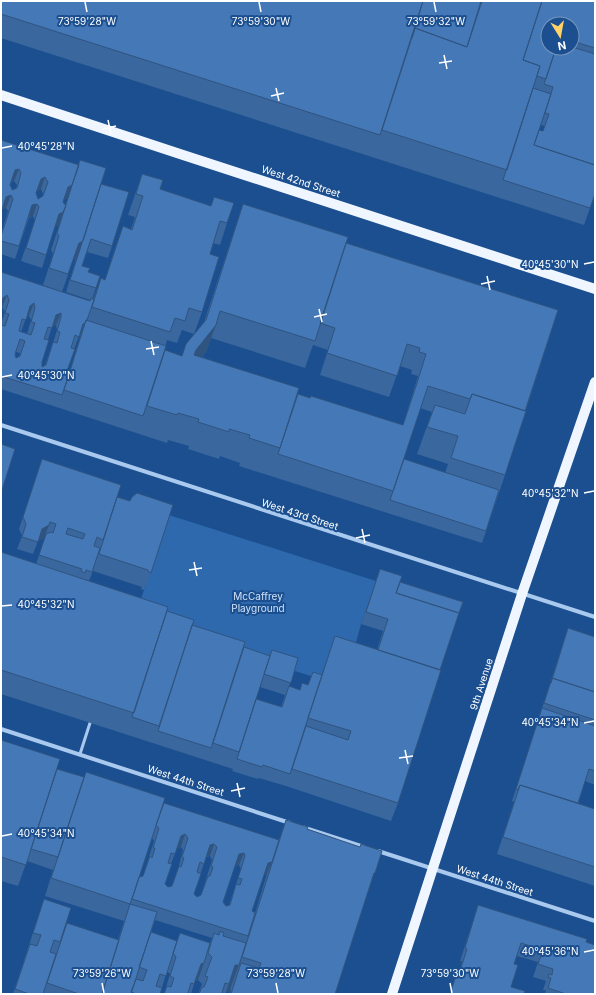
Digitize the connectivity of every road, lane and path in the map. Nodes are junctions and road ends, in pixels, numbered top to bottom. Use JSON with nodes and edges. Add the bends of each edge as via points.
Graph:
{"nodes":[{"id":1,"x":1,"y":95,"type":"edge"},
{"id":2,"x":595,"y":289,"type":"edge"},
{"id":3,"x":595,"y":382,"type":"edge"},
{"id":4,"x":1,"y":425,"type":"edge"},
{"id":5,"x":522,"y":594,"type":"junction"},
{"id":6,"x":595,"y":617,"type":"edge"},
{"id":7,"x":90,"y":723,"type":"dead end"},
{"id":8,"x":1,"y":729,"type":"edge"},
{"id":9,"x":80,"y":754,"type":"junction"},
{"id":10,"x":291,"y":823,"type":"edge"},
{"id":11,"x":299,"y":825,"type":"edge"},
{"id":12,"x":367,"y":847,"type":"edge"},
{"id":13,"x":374,"y":850,"type":"edge"},
{"id":14,"x":433,"y":869,"type":"junction"},
{"id":15,"x":595,"y":921,"type":"edge"},
{"id":16,"x":392,"y":994,"type":"edge"}],
"edges":[{"from":1,"to":2,"type":"main road","name":"West 42nd Street"},
{"from":3,"to":5,"type":"main road","name":"9th Avenue"},
{"from":4,"to":5,"type":"street","name":"West 43rd Street"},
{"from":5,"to":6,"type":"street","name":"West 43rd Street"},
{"from":5,"to":14,"type":"main road","name":"9th Avenue"},
{"from":7,"to":9,"type":"lane"},
{"from":8,"to":9,"type":"street","name":"West 44th Street"},
{"from":9,"to":10,"type":"street","name":"West 44th Street"},
{"from":11,"to":12,"type":"street"},
{"from":13,"to":14,"type":"street","name":"West 44th Street"},
{"from":14,"to":15,"type":"street","name":"West 44th Street"},
{"from":14,"to":16,"type":"main road","name":"9th Avenue"}]}
